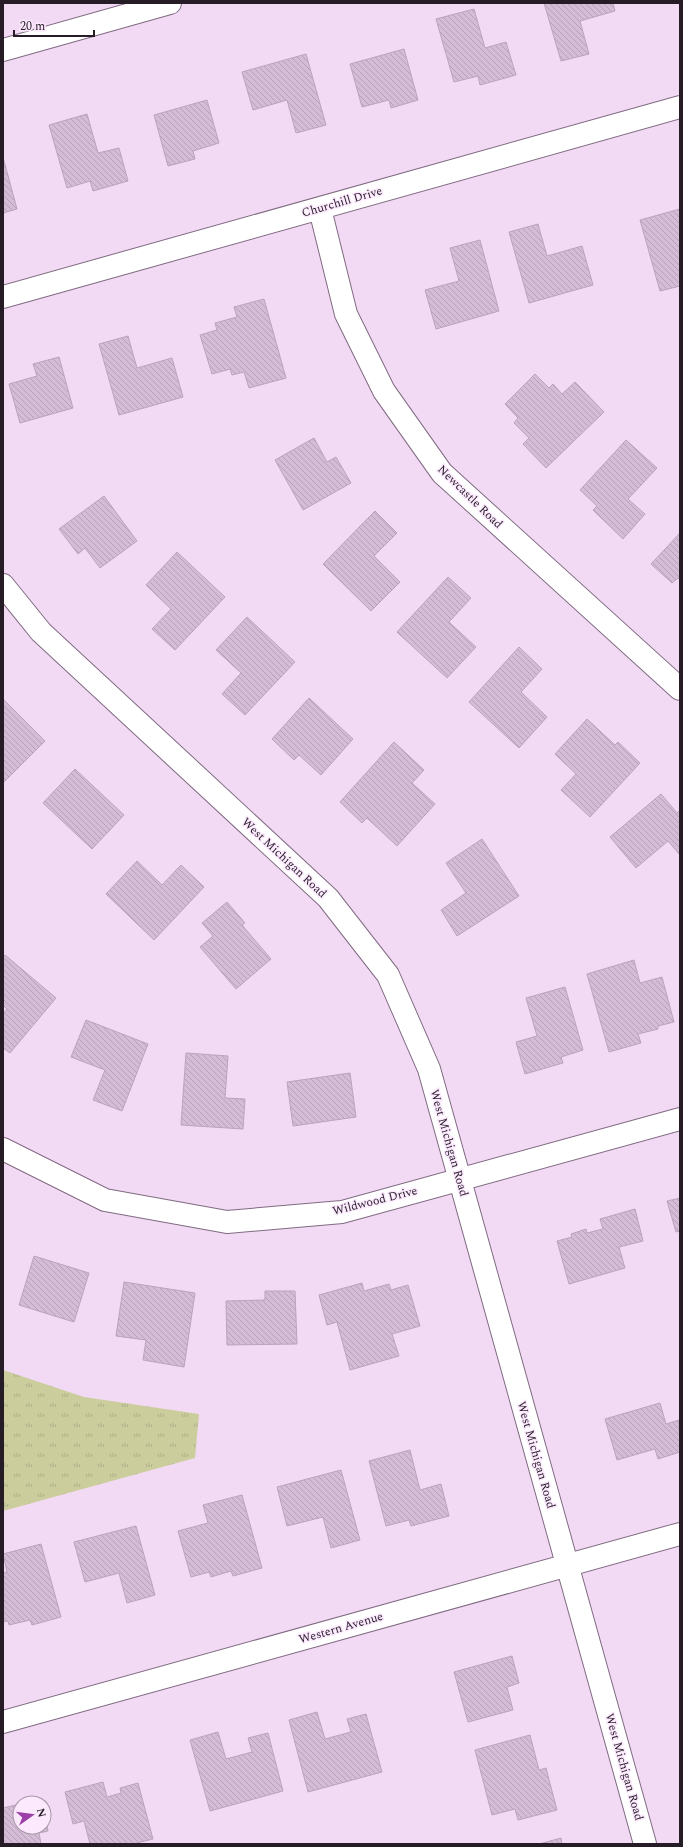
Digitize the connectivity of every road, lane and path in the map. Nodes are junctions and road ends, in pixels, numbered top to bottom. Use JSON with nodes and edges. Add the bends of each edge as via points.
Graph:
{"nodes":[{"id":1,"x":170,"y":3,"type":"edge"},
{"id":2,"x":3,"y":50,"type":"edge"},
{"id":3,"x":680,"y":107,"type":"edge"},
{"id":4,"x":320,"y":208,"type":"junction"},
{"id":5,"x":3,"y":297,"type":"edge"},
{"id":6,"x":3,"y":585,"type":"edge"},
{"id":7,"x":680,"y":689,"type":"edge"},
{"id":8,"x":680,"y":1120,"type":"edge"},
{"id":9,"x":3,"y":1149,"type":"edge"},
{"id":10,"x":460,"y":1178,"type":"junction"},
{"id":11,"x":680,"y":1534,"type":"edge"},
{"id":12,"x":567,"y":1565,"type":"junction"},
{"id":13,"x":3,"y":1722,"type":"edge"},
{"id":14,"x":645,"y":1844,"type":"edge"}],
"edges":[{"from":1,"to":2,"type":"street"},
{"from":3,"to":4,"type":"street","name":"Churchill Drive"},
{"from":4,"to":5,"type":"street","name":"Churchill Drive"},
{"from":4,"to":7,"type":"street","name":"Newcastle Road","via":[[346,314],[384,391],[442,473]]},
{"from":6,"to":10,"type":"street","name":"West Michigan Road","via":[[41,632],[328,898],[384,969],[429,1069]]},
{"from":8,"to":10,"type":"street","name":"Wildwood Drive"},
{"from":9,"to":10,"type":"street","name":"Wildwood Drive","via":[[105,1200],[226,1222],[342,1212]]},
{"from":10,"to":12,"type":"street","name":"West Michigan Road"},
{"from":11,"to":12,"type":"street","name":"Western Avenue"},
{"from":12,"to":13,"type":"street","name":"Western Avenue"},
{"from":12,"to":14,"type":"street","name":"West Michigan Road"}]}
